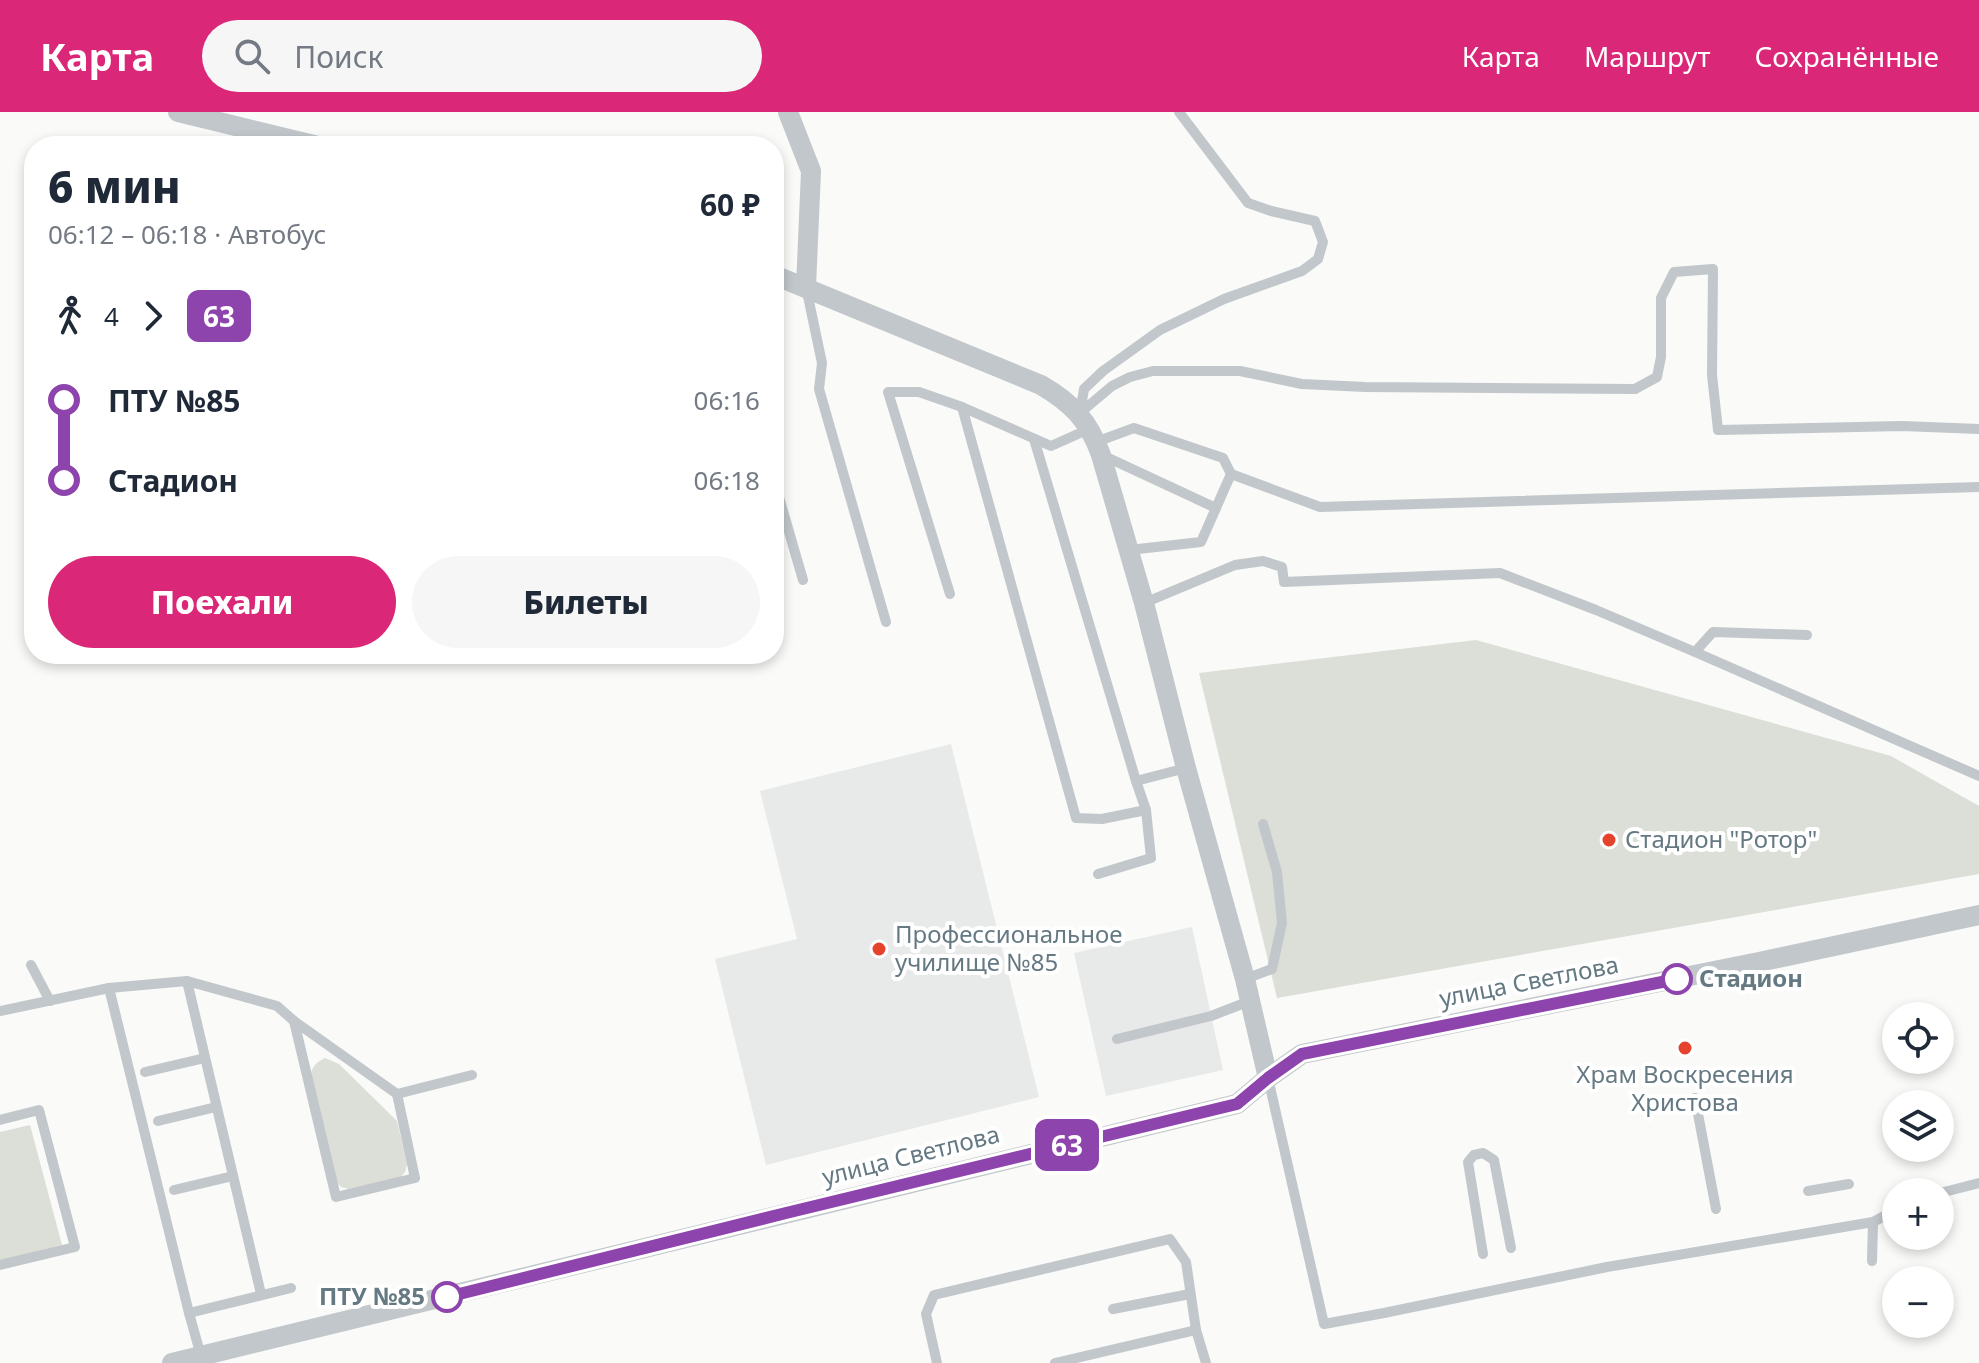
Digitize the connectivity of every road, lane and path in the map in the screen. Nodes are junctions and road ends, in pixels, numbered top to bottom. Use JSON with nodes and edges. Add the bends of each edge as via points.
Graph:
{"nodes":[{"id":1,"x":178,"y":112,"type":"edge"},
{"id":2,"x":788,"y":112,"type":"edge"},
{"id":3,"x":1179,"y":112,"type":"edge"},
{"id":4,"x":277,"y":136,"type":"edge"},
{"id":5,"x":784,"y":279,"type":"edge"},
{"id":6,"x":806,"y":287,"type":"junction"},
{"id":7,"x":962,"y":407,"type":"junction"},
{"id":8,"x":1979,"y":429,"type":"edge"},
{"id":9,"x":1091,"y":435,"type":"junction"},
{"id":10,"x":1034,"y":439,"type":"junction"},
{"id":11,"x":1231,"y":474,"type":"junction"},
{"id":12,"x":1979,"y":487,"type":"edge"},
{"id":13,"x":1216,"y":508,"type":"junction"},
{"id":14,"x":784,"y":514,"type":"edge"},
{"id":15,"x":1129,"y":550,"type":"junction"},
{"id":16,"x":803,"y":580,"type":"dead end"},
{"id":17,"x":950,"y":594,"type":"dead end"},
{"id":18,"x":1144,"y":603,"type":"junction"},
{"id":19,"x":886,"y":622,"type":"dead end"},
{"id":20,"x":1807,"y":635,"type":"dead end"},
{"id":21,"x":1695,"y":652,"type":"junction"},
{"id":22,"x":1186,"y":768,"type":"junction"},
{"id":23,"x":1979,"y":776,"type":"edge"},
{"id":24,"x":1136,"y":781,"type":"junction"},
{"id":25,"x":1146,"y":810,"type":"junction"},
{"id":26,"x":1263,"y":824,"type":"dead end"},
{"id":27,"x":1098,"y":874,"type":"dead end"},
{"id":28,"x":1979,"y":915,"type":"edge"},
{"id":29,"x":31,"y":965,"type":"dead end"},
{"id":30,"x":1245,"y":979,"type":"junction"},
{"id":31,"x":187,"y":981,"type":"junction"},
{"id":32,"x":109,"y":988,"type":"junction"},
{"id":33,"x":50,"y":1001,"type":"junction"},
{"id":34,"x":1250,"y":1001,"type":"junction"},
{"id":35,"x":0,"y":1011,"type":"edge"},
{"id":36,"x":294,"y":1021,"type":"junction"},
{"id":37,"x":1117,"y":1039,"type":"dead end"},
{"id":38,"x":205,"y":1058,"type":"junction"},
{"id":39,"x":145,"y":1072,"type":"dead end"},
{"id":40,"x":472,"y":1075,"type":"dead end"},
{"id":41,"x":1268,"y":1078,"type":"junction"},
{"id":42,"x":397,"y":1094,"type":"junction"},
{"id":43,"x":1695,"y":1098,"type":"dead end"},
{"id":44,"x":216,"y":1107,"type":"junction"},
{"id":45,"x":0,"y":1120,"type":"edge"},
{"id":46,"x":158,"y":1121,"type":"dead end"},
{"id":47,"x":233,"y":1176,"type":"junction"},
{"id":48,"x":1979,"y":1183,"type":"edge"},
{"id":49,"x":1849,"y":1184,"type":"dead end"},
{"id":50,"x":1954,"y":1189,"type":"edge"},
{"id":51,"x":174,"y":1190,"type":"dead end"},
{"id":52,"x":1808,"y":1191,"type":"dead end"},
{"id":53,"x":1716,"y":1209,"type":"dead end"},
{"id":54,"x":1882,"y":1217,"type":"edge"},
{"id":55,"x":1873,"y":1222,"type":"junction"},
{"id":56,"x":1511,"y":1248,"type":"dead end"},
{"id":57,"x":1483,"y":1254,"type":"dead end"},
{"id":58,"x":1872,"y":1261,"type":"dead end"},
{"id":59,"x":0,"y":1265,"type":"edge"},
{"id":60,"x":291,"y":1288,"type":"dead end"},
{"id":61,"x":261,"y":1294,"type":"junction"},
{"id":62,"x":1190,"y":1294,"type":"junction"},
{"id":63,"x":1113,"y":1309,"type":"dead end"},
{"id":64,"x":189,"y":1313,"type":"junction"},
{"id":65,"x":1196,"y":1330,"type":"junction"},
{"id":66,"x":201,"y":1356,"type":"junction"},
{"id":67,"x":172,"y":1363,"type":"edge"},
{"id":68,"x":937,"y":1363,"type":"edge"},
{"id":69,"x":1055,"y":1363,"type":"edge"},
{"id":70,"x":1206,"y":1363,"type":"edge"}],
"edges":[{"from":1,"to":4,"type":"street"},
{"from":2,"to":6,"type":"street","via":[[811,171]]},
{"from":3,"to":9,"type":"lane","via":[[1248,203],[1315,221],[1323,242],[1318,259],[1302,271],[1224,299],[1160,330],[1103,371],[1084,389]]},
{"from":5,"to":6,"type":"street"},
{"from":6,"to":9,"type":"street","via":[[1041,385],[1061,396]]},
{"from":6,"to":19,"type":"lane","via":[[822,363],[819,389]]},
{"from":7,"to":10,"type":"lane"},
{"from":7,"to":17,"type":"lane","via":[[919,392],[888,392]]},
{"from":7,"to":25,"type":"lane","via":[[1076,818]]},
{"from":8,"to":9,"type":"lane","via":[[1718,430],[1712,375],[1713,269],[1674,272],[1661,298],[1657,377],[1635,389],[1365,387],[1302,384],[1240,371],[1153,371],[1112,386]]},
{"from":9,"to":10,"type":"lane","via":[[1051,446]]},
{"from":9,"to":11,"type":"lane","via":[[1134,428],[1223,458]]},
{"from":9,"to":13,"type":"lane"},
{"from":9,"to":15,"type":"street"},
{"from":10,"to":24,"type":"lane"},
{"from":11,"to":12,"type":"lane","via":[[1320,507]]},
{"from":11,"to":13,"type":"lane"},
{"from":13,"to":15,"type":"lane","via":[[1201,542]]},
{"from":14,"to":16,"type":"lane"},
{"from":15,"to":18,"type":"street"},
{"from":18,"to":21,"type":"lane","via":[[1235,565],[1263,561],[1282,567],[1284,582],[1500,573]]},
{"from":18,"to":22,"type":"street"},
{"from":20,"to":21,"type":"lane","via":[[1713,632]]},
{"from":21,"to":23,"type":"lane"},
{"from":22,"to":24,"type":"lane"},
{"from":22,"to":30,"type":"street"},
{"from":24,"to":25,"type":"lane"},
{"from":25,"to":27,"type":"lane","via":[[1151,858]]},
{"from":26,"to":30,"type":"lane","via":[[1277,872],[1282,923],[1272,969]]},
{"from":28,"to":41,"type":"street","name":"улица Светлова","via":[[1302,1054]]},
{"from":29,"to":33,"type":"lane"},
{"from":30,"to":34,"type":"street"},
{"from":31,"to":32,"type":"lane"},
{"from":31,"to":36,"type":"lane","via":[[277,1006]]},
{"from":31,"to":38,"type":"lane"},
{"from":32,"to":33,"type":"lane"},
{"from":32,"to":64,"type":"lane"},
{"from":33,"to":35,"type":"lane"},
{"from":34,"to":37,"type":"lane"},
{"from":34,"to":41,"type":"street"},
{"from":36,"to":42,"type":"lane"},
{"from":36,"to":42,"type":"lane","via":[[336,1197],[415,1178]]},
{"from":38,"to":39,"type":"lane"},
{"from":38,"to":44,"type":"lane"},
{"from":40,"to":42,"type":"lane"},
{"from":41,"to":55,"type":"lane","via":[[1324,1324],[1607,1267]]},
{"from":41,"to":66,"type":"street","name":"улица Светлова","via":[[1237,1104]]},
{"from":43,"to":53,"type":"lane"},
{"from":44,"to":46,"type":"lane"},
{"from":44,"to":47,"type":"lane"},
{"from":45,"to":59,"type":"lane","via":[[39,1110],[75,1247]]},
{"from":47,"to":51,"type":"lane"},
{"from":47,"to":61,"type":"lane"},
{"from":48,"to":50,"type":"lane"},
{"from":49,"to":52,"type":"lane"},
{"from":54,"to":55,"type":"lane"},
{"from":55,"to":58,"type":"lane"},
{"from":56,"to":57,"type":"lane","via":[[1494,1160],[1483,1153],[1468,1162]]},
{"from":60,"to":61,"type":"lane"},
{"from":61,"to":64,"type":"lane"},
{"from":62,"to":63,"type":"lane"},
{"from":62,"to":65,"type":"lane"},
{"from":62,"to":68,"type":"lane","via":[[1186,1262],[1170,1239],[934,1295],[926,1314]]},
{"from":64,"to":66,"type":"lane"},
{"from":65,"to":69,"type":"lane"},
{"from":65,"to":70,"type":"lane"},
{"from":66,"to":67,"type":"street","name":"улица Светлова"}]}
